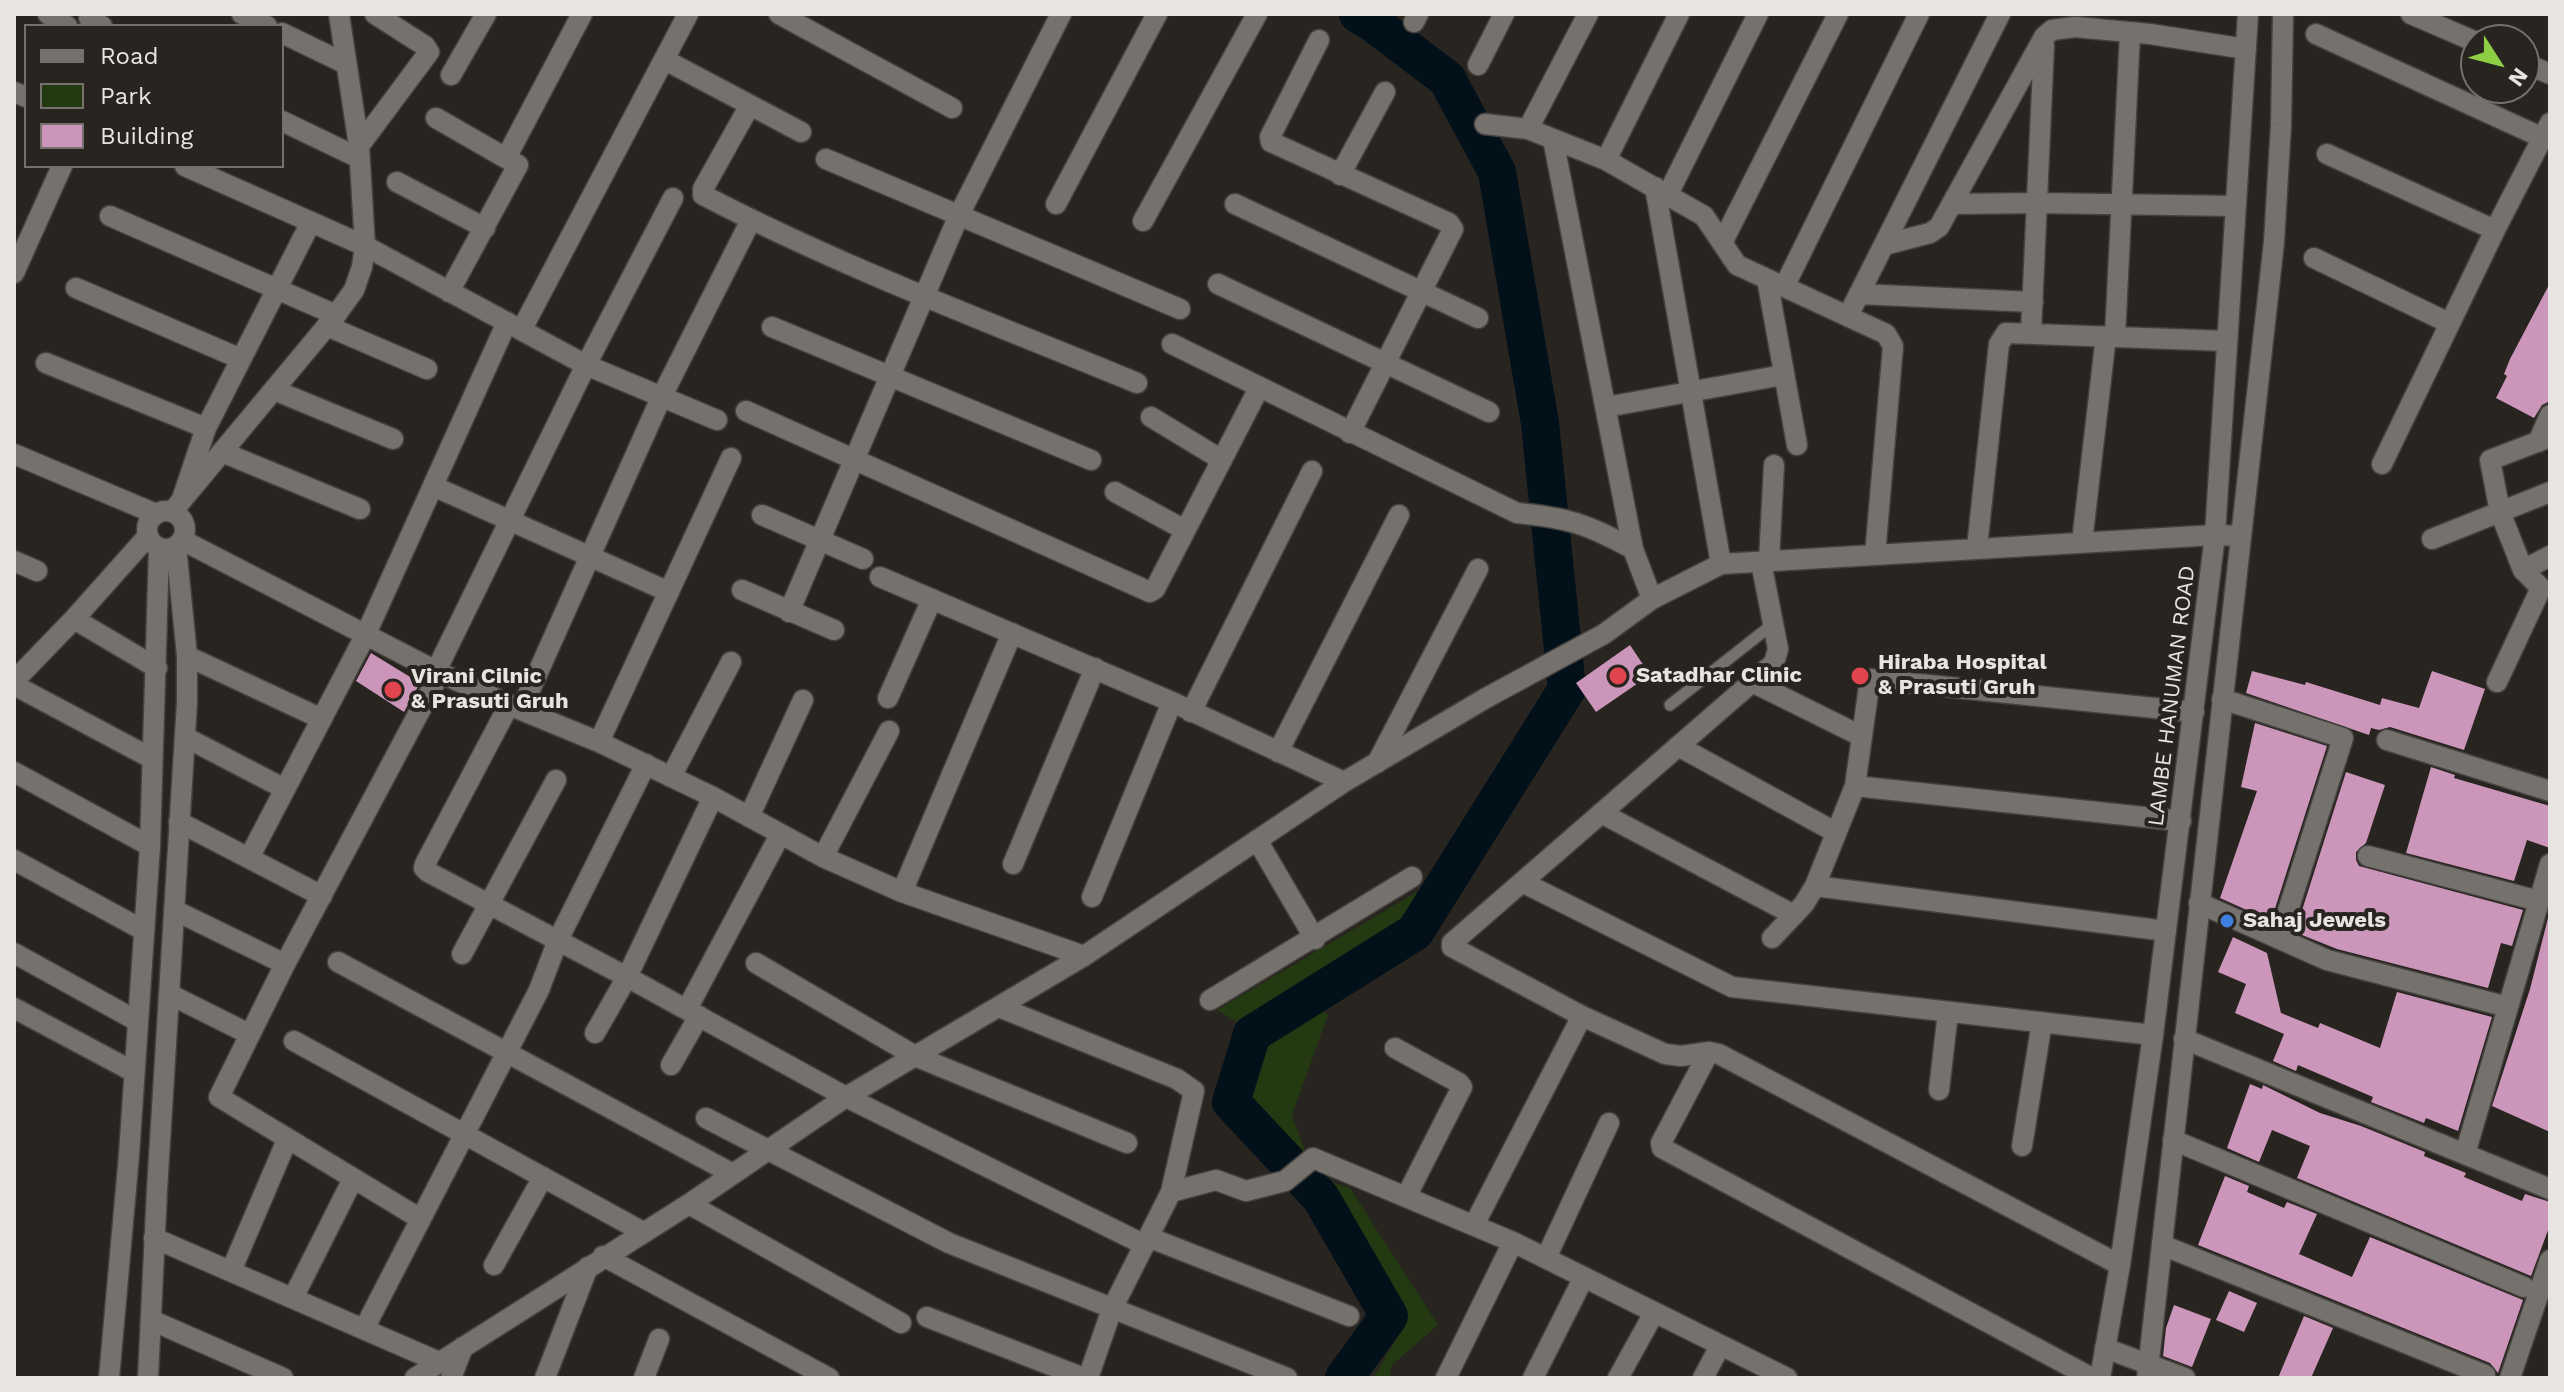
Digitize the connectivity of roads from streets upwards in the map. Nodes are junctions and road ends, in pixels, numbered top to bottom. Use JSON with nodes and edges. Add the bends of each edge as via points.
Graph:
{"nodes":[{"id":1,"x":242,"y":14,"type":"edge"},
{"id":2,"x":339,"y":14,"type":"edge"},
{"id":3,"x":375,"y":14,"type":"edge"},
{"id":4,"x":486,"y":14,"type":"edge"},
{"id":5,"x":582,"y":14,"type":"edge"},
{"id":6,"x":688,"y":14,"type":"edge"},
{"id":7,"x":779,"y":14,"type":"edge"},
{"id":8,"x":1061,"y":14,"type":"edge"},
{"id":9,"x":1157,"y":14,"type":"edge"},
{"id":10,"x":1257,"y":14,"type":"edge"},
{"id":11,"x":1504,"y":14,"type":"edge"},
{"id":12,"x":1588,"y":14,"type":"edge"},
{"id":13,"x":1679,"y":14,"type":"edge"},
{"id":14,"x":1758,"y":14,"type":"edge"},
{"id":15,"x":1838,"y":14,"type":"edge"},
{"id":16,"x":1919,"y":14,"type":"edge"},
{"id":17,"x":2000,"y":14,"type":"edge"},
{"id":18,"x":2159,"y":14,"type":"edge"},
{"id":19,"x":2248,"y":14,"type":"edge"},
{"id":20,"x":2283,"y":14,"type":"edge"},
{"id":21,"x":2411,"y":14,"type":"edge"},
{"id":22,"x":2078,"y":21,"type":"edge"},
{"id":23,"x":263,"y":24,"type":"edge"},
{"id":24,"x":284,"y":34,"type":"edge"},
{"id":25,"x":2140,"y":34,"type":"junction"},
{"id":26,"x":2316,"y":34,"type":"dead end"},
{"id":27,"x":2460,"y":35,"type":"edge"},
{"id":28,"x":2044,"y":37,"type":"junction"},
{"id":29,"x":1319,"y":40,"type":"dead end"},
{"id":30,"x":2246,"y":49,"type":"junction"},
{"id":31,"x":665,"y":60,"type":"junction"},
{"id":32,"x":346,"y":64,"type":"junction"},
{"id":33,"x":1478,"y":65,"type":"dead end"},
{"id":34,"x":451,"y":75,"type":"dead end"},
{"id":35,"x":1385,"y":92,"type":"dead end"},
{"id":36,"x":750,"y":105,"type":"junction"},
{"id":37,"x":952,"y":108,"type":"dead end"},
{"id":38,"x":436,"y":118,"type":"dead end"},
{"id":39,"x":284,"y":122,"type":"edge"},
{"id":40,"x":1485,"y":124,"type":"dead end"},
{"id":41,"x":1528,"y":129,"type":"junction"},
{"id":42,"x":2546,"y":130,"type":"edge"},
{"id":43,"x":801,"y":132,"type":"dead end"},
{"id":44,"x":1553,"y":139,"type":"junction"},
{"id":45,"x":359,"y":152,"type":"junction"},
{"id":46,"x":2327,"y":154,"type":"dead end"},
{"id":47,"x":507,"y":156,"type":"junction"},
{"id":48,"x":826,"y":159,"type":"dead end"},
{"id":49,"x":1606,"y":160,"type":"junction"},
{"id":50,"x":61,"y":168,"type":"edge"},
{"id":51,"x":190,"y":168,"type":"edge"},
{"id":52,"x":1340,"y":175,"type":"junction"},
{"id":53,"x":397,"y":182,"type":"dead end"},
{"id":54,"x":1662,"y":190,"type":"junction"},
{"id":55,"x":673,"y":198,"type":"dead end"},
{"id":56,"x":2037,"y":203,"type":"junction"},
{"id":57,"x":1056,"y":204,"type":"dead end"},
{"id":58,"x":1235,"y":204,"type":"dead end"},
{"id":59,"x":1954,"y":204,"type":"junction"},
{"id":60,"x":2122,"y":204,"type":"junction"},
{"id":61,"x":2235,"y":206,"type":"junction"},
{"id":62,"x":959,"y":215,"type":"junction"},
{"id":63,"x":110,"y":216,"type":"dead end"},
{"id":64,"x":751,"y":220,"type":"junction"},
{"id":65,"x":1143,"y":221,"type":"dead end"},
{"id":66,"x":311,"y":222,"type":"junction"},
{"id":67,"x":485,"y":228,"type":"junction"},
{"id":68,"x":2495,"y":230,"type":"junction"},
{"id":69,"x":1722,"y":243,"type":"junction"},
{"id":70,"x":1884,"y":245,"type":"junction"},
{"id":71,"x":365,"y":246,"type":"junction"},
{"id":72,"x":2314,"y":258,"type":"dead end"},
{"id":73,"x":14,"y":273,"type":"edge"},
{"id":74,"x":1776,"y":283,"type":"junction"},
{"id":75,"x":1218,"y":284,"type":"dead end"},
{"id":76,"x":76,"y":288,"type":"dead end"},
{"id":77,"x":277,"y":290,"type":"junction"},
{"id":78,"x":1422,"y":291,"type":"junction"},
{"id":79,"x":449,"y":292,"type":"junction"},
{"id":80,"x":1859,"y":294,"type":"junction"},
{"id":81,"x":923,"y":295,"type":"junction"},
{"id":82,"x":2033,"y":302,"type":"junction"},
{"id":83,"x":1180,"y":309,"type":"dead end"},
{"id":84,"x":1848,"y":316,"type":"junction"},
{"id":85,"x":1478,"y":318,"type":"dead end"},
{"id":86,"x":331,"y":321,"type":"junction"},
{"id":87,"x":2449,"y":323,"type":"junction"},
{"id":88,"x":514,"y":326,"type":"junction"},
{"id":89,"x":772,"y":327,"type":"dead end"},
{"id":90,"x":2031,"y":332,"type":"junction"},
{"id":91,"x":2110,"y":336,"type":"junction"},
{"id":92,"x":2227,"y":341,"type":"junction"},
{"id":93,"x":1172,"y":344,"type":"dead end"},
{"id":94,"x":241,"y":359,"type":"junction"},
{"id":95,"x":46,"y":363,"type":"dead end"},
{"id":96,"x":1386,"y":363,"type":"junction"},
{"id":97,"x":586,"y":365,"type":"junction"},
{"id":98,"x":427,"y":369,"type":"dead end"},
{"id":99,"x":889,"y":374,"type":"junction"},
{"id":100,"x":1783,"y":375,"type":"junction"},
{"id":101,"x":1137,"y":383,"type":"dead end"},
{"id":102,"x":1259,"y":388,"type":"junction"},
{"id":103,"x":274,"y":390,"type":"junction"},
{"id":104,"x":1691,"y":390,"type":"junction"},
{"id":105,"x":661,"y":398,"type":"junction"},
{"id":106,"x":1606,"y":407,"type":"junction"},
{"id":107,"x":746,"y":411,"type":"dead end"},
{"id":108,"x":1489,"y":412,"type":"dead end"},
{"id":109,"x":2550,"y":415,"type":"edge"},
{"id":110,"x":1151,"y":417,"type":"dead end"},
{"id":111,"x":717,"y":420,"type":"dead end"},
{"id":112,"x":206,"y":428,"type":"junction"},
{"id":113,"x":1350,"y":433,"type":"junction"},
{"id":114,"x":393,"y":439,"type":"dead end"},
{"id":115,"x":2544,"y":440,"type":"edge"},
{"id":116,"x":1797,"y":445,"type":"dead end"},
{"id":117,"x":222,"y":452,"type":"junction"},
{"id":118,"x":14,"y":454,"type":"edge"},
{"id":119,"x":731,"y":458,"type":"dead end"},
{"id":120,"x":854,"y":460,"type":"junction"},
{"id":121,"x":1091,"y":460,"type":"dead end"},
{"id":122,"x":1222,"y":460,"type":"junction"},
{"id":123,"x":2382,"y":464,"type":"dead end"},
{"id":124,"x":1774,"y":465,"type":"dead end"},
{"id":125,"x":1312,"y":471,"type":"dead end"},
{"id":126,"x":433,"y":486,"type":"junction"},
{"id":127,"x":1115,"y":492,"type":"dead end"},
{"id":128,"x":2550,"y":492,"type":"edge"},
{"id":129,"x":170,"y":509,"type":"junction"},
{"id":130,"x":360,"y":509,"type":"dead end"},
{"id":131,"x":2500,"y":512,"type":"junction"},
{"id":132,"x":762,"y":515,"type":"dead end"},
{"id":133,"x":1399,"y":515,"type":"dead end"},
{"id":134,"x":509,"y":520,"type":"junction"},
{"id":135,"x":1185,"y":530,"type":"junction"},
{"id":136,"x":2215,"y":535,"type":"junction"},
{"id":137,"x":2241,"y":536,"type":"junction"},
{"id":138,"x":818,"y":539,"type":"junction"},
{"id":139,"x":2432,"y":539,"type":"dead end"},
{"id":140,"x":2082,"y":542,"type":"junction"},
{"id":141,"x":166,"y":543,"type":"junction"},
{"id":142,"x":1977,"y":547,"type":"junction"},
{"id":143,"x":1633,"y":549,"type":"junction"},
{"id":144,"x":1875,"y":555,"type":"junction"},
{"id":145,"x":589,"y":556,"type":"junction"},
{"id":146,"x":2550,"y":556,"type":"edge"},
{"id":147,"x":863,"y":559,"type":"dead end"},
{"id":148,"x":14,"y":561,"type":"edge"},
{"id":149,"x":1765,"y":561,"type":"junction"},
{"id":150,"x":1721,"y":564,"type":"junction"},
{"id":151,"x":1478,"y":569,"type":"dead end"},
{"id":152,"x":2523,"y":570,"type":"junction"},
{"id":153,"x":37,"y":571,"type":"dead end"},
{"id":154,"x":880,"y":577,"type":"dead end"},
{"id":155,"x":742,"y":590,"type":"dead end"},
{"id":156,"x":669,"y":592,"type":"junction"},
{"id":157,"x":932,"y":599,"type":"junction"},
{"id":158,"x":1652,"y":599,"type":"junction"},
{"id":159,"x":789,"y":612,"type":"junction"},
{"id":160,"x":74,"y":619,"type":"junction"},
{"id":161,"x":834,"y":630,"type":"dead end"},
{"id":162,"x":1012,"y":633,"type":"junction"},
{"id":163,"x":366,"y":634,"type":"junction"},
{"id":164,"x":187,"y":656,"type":"junction"},
{"id":165,"x":731,"y":662,"type":"dead end"},
{"id":166,"x":157,"y":668,"type":"junction"},
{"id":167,"x":1095,"y":668,"type":"junction"},
{"id":168,"x":438,"y":672,"type":"junction"},
{"id":169,"x":1752,"y":682,"type":"junction"},
{"id":170,"x":2497,"y":682,"type":"dead end"},
{"id":171,"x":14,"y":683,"type":"edge"},
{"id":172,"x":888,"y":698,"type":"dead end"},
{"id":173,"x":2222,"y":699,"type":"junction"},
{"id":174,"x":803,"y":700,"type":"dead end"},
{"id":175,"x":1172,"y":702,"type":"junction"},
{"id":176,"x":515,"y":708,"type":"junction"},
{"id":177,"x":1191,"y":712,"type":"junction"},
{"id":178,"x":2194,"y":712,"type":"junction"},
{"id":179,"x":322,"y":719,"type":"junction"},
{"id":180,"x":889,"y":731,"type":"dead end"},
{"id":181,"x":1861,"y":736,"type":"junction"},
{"id":182,"x":185,"y":737,"type":"junction"},
{"id":183,"x":2387,"y":740,"type":"dead end"},
{"id":184,"x":599,"y":742,"type":"junction"},
{"id":185,"x":1678,"y":746,"type":"junction"},
{"id":186,"x":1278,"y":752,"type":"junction"},
{"id":187,"x":151,"y":758,"type":"junction"},
{"id":188,"x":1377,"y":763,"type":"junction"},
{"id":189,"x":646,"y":764,"type":"junction"},
{"id":190,"x":14,"y":772,"type":"edge"},
{"id":191,"x":671,"y":777,"type":"junction"},
{"id":192,"x":556,"y":780,"type":"dead end"},
{"id":193,"x":1344,"y":782,"type":"junction"},
{"id":194,"x":1855,"y":786,"type":"junction"},
{"id":195,"x":285,"y":789,"type":"junction"},
{"id":196,"x":2550,"y":791,"type":"edge"},
{"id":197,"x":713,"y":797,"type":"junction"},
{"id":198,"x":1601,"y":813,"type":"junction"},
{"id":199,"x":749,"y":817,"type":"junction"},
{"id":200,"x":2181,"y":821,"type":"junction"},
{"id":201,"x":179,"y":822,"type":"junction"},
{"id":202,"x":1835,"y":832,"type":"junction"},
{"id":203,"x":780,"y":835,"type":"junction"},
{"id":204,"x":1257,"y":840,"type":"junction"},
{"id":205,"x":150,"y":846,"type":"junction"},
{"id":206,"x":2368,"y":856,"type":"dead end"},
{"id":207,"x":823,"y":857,"type":"junction"},
{"id":208,"x":249,"y":858,"type":"junction"},
{"id":209,"x":14,"y":860,"type":"edge"},
{"id":210,"x":1013,"y":864,"type":"dead end"},
{"id":211,"x":2550,"y":864,"type":"edge"},
{"id":212,"x":1412,"y":877,"type":"dead end"},
{"id":213,"x":1522,"y":882,"type":"junction"},
{"id":214,"x":1815,"y":886,"type":"junction"},
{"id":215,"x":902,"y":892,"type":"junction"},
{"id":216,"x":322,"y":896,"type":"junction"},
{"id":217,"x":1092,"y":897,"type":"dead end"},
{"id":218,"x":2539,"y":901,"type":"junction"},
{"id":219,"x":2199,"y":903,"type":"junction"},
{"id":220,"x":491,"y":904,"type":"junction"},
{"id":221,"x":174,"y":910,"type":"junction"},
{"id":222,"x":1794,"y":915,"type":"junction"},
{"id":223,"x":143,"y":930,"type":"junction"},
{"id":224,"x":2166,"y":931,"type":"junction"},
{"id":225,"x":1772,"y":938,"type":"dead end"},
{"id":226,"x":1315,"y":939,"type":"junction"},
{"id":227,"x":2279,"y":939,"type":"junction"},
{"id":228,"x":558,"y":940,"type":"junction"},
{"id":229,"x":14,"y":953,"type":"edge"},
{"id":230,"x":462,"y":954,"type":"dead end"},
{"id":231,"x":1084,"y":956,"type":"junction"},
{"id":232,"x":338,"y":962,"type":"dead end"},
{"id":233,"x":756,"y":963,"type":"dead end"},
{"id":234,"x":285,"y":964,"type":"junction"},
{"id":235,"x":627,"y":977,"type":"junction"},
{"id":236,"x":169,"y":994,"type":"junction"},
{"id":237,"x":1210,"y":1000,"type":"dead end"},
{"id":238,"x":999,"y":1007,"type":"junction"},
{"id":239,"x":2508,"y":1007,"type":"junction"},
{"id":240,"x":14,"y":1008,"type":"edge"},
{"id":241,"x":1948,"y":1012,"type":"junction"},
{"id":242,"x":693,"y":1013,"type":"junction"},
{"id":243,"x":1582,"y":1016,"type":"junction"},
{"id":244,"x":137,"y":1021,"type":"junction"},
{"id":245,"x":2042,"y":1022,"type":"junction"},
{"id":246,"x":595,"y":1033,"type":"dead end"},
{"id":247,"x":249,"y":1034,"type":"junction"},
{"id":248,"x":2153,"y":1035,"type":"junction"},
{"id":249,"x":2184,"y":1039,"type":"junction"},
{"id":250,"x":294,"y":1041,"type":"dead end"},
{"id":251,"x":1395,"y":1048,"type":"dead end"},
{"id":252,"x":1709,"y":1052,"type":"junction"},
{"id":253,"x":506,"y":1054,"type":"junction"},
{"id":254,"x":915,"y":1056,"type":"junction"},
{"id":255,"x":671,"y":1065,"type":"dead end"},
{"id":256,"x":134,"y":1072,"type":"junction"},
{"id":257,"x":1939,"y":1090,"type":"dead end"},
{"id":258,"x":846,"y":1097,"type":"junction"},
{"id":259,"x":706,"y":1118,"type":"dead end"},
{"id":260,"x":1609,"y":1123,"type":"dead end"},
{"id":261,"x":463,"y":1133,"type":"junction"},
{"id":262,"x":287,"y":1140,"type":"junction"},
{"id":263,"x":2173,"y":1140,"type":"junction"},
{"id":264,"x":1127,"y":1143,"type":"dead end"},
{"id":265,"x":2022,"y":1146,"type":"dead end"},
{"id":266,"x":769,"y":1151,"type":"junction"},
{"id":267,"x":2465,"y":1154,"type":"junction"},
{"id":268,"x":129,"y":1155,"type":"junction"},
{"id":269,"x":159,"y":1156,"type":"junction"},
{"id":270,"x":733,"y":1174,"type":"junction"},
{"id":271,"x":543,"y":1177,"type":"junction"},
{"id":272,"x":353,"y":1179,"type":"junction"},
{"id":273,"x":2550,"y":1189,"type":"edge"},
{"id":274,"x":1171,"y":1192,"type":"junction"},
{"id":275,"x":1406,"y":1197,"type":"junction"},
{"id":276,"x":689,"y":1204,"type":"junction"},
{"id":277,"x":419,"y":1218,"type":"junction"},
{"id":278,"x":1474,"y":1225,"type":"junction"},
{"id":279,"x":643,"y":1232,"type":"junction"},
{"id":280,"x":154,"y":1238,"type":"junction"},
{"id":281,"x":1146,"y":1241,"type":"junction"},
{"id":282,"x":1513,"y":1242,"type":"junction"},
{"id":283,"x":2162,"y":1245,"type":"junction"},
{"id":284,"x":1546,"y":1258,"type":"junction"},
{"id":285,"x":2550,"y":1260,"type":"edge"},
{"id":286,"x":596,"y":1261,"type":"junction"},
{"id":287,"x":494,"y":1265,"type":"dead end"},
{"id":288,"x":2120,"y":1265,"type":"junction"},
{"id":289,"x":231,"y":1271,"type":"junction"},
{"id":290,"x":1584,"y":1277,"type":"junction"},
{"id":291,"x":2524,"y":1287,"type":"dead end"},
{"id":292,"x":293,"y":1298,"type":"junction"},
{"id":293,"x":1112,"y":1309,"type":"junction"},
{"id":294,"x":1654,"y":1313,"type":"junction"},
{"id":295,"x":1349,"y":1316,"type":"dead end"},
{"id":296,"x":927,"y":1317,"type":"dead end"},
{"id":297,"x":151,"y":1320,"type":"junction"},
{"id":298,"x":901,"y":1323,"type":"dead end"},
{"id":299,"x":364,"y":1329,"type":"junction"},
{"id":300,"x":659,"y":1339,"type":"dead end"},
{"id":301,"x":1720,"y":1346,"type":"junction"},
{"id":302,"x":2105,"y":1348,"type":"junction"},
{"id":303,"x":445,"y":1370,"type":"edge"},
{"id":304,"x":2148,"y":1371,"type":"edge"},
{"id":305,"x":2485,"y":1375,"type":"dead end"},
{"id":306,"x":109,"y":1378,"type":"edge"},
{"id":307,"x":148,"y":1378,"type":"edge"},
{"id":308,"x":283,"y":1378,"type":"edge"},
{"id":309,"x":415,"y":1378,"type":"edge"},
{"id":310,"x":545,"y":1378,"type":"edge"},
{"id":311,"x":644,"y":1378,"type":"edge"},
{"id":312,"x":829,"y":1378,"type":"edge"},
{"id":313,"x":1086,"y":1378,"type":"edge"},
{"id":314,"x":1287,"y":1378,"type":"edge"},
{"id":315,"x":1446,"y":1378,"type":"edge"},
{"id":316,"x":1533,"y":1378,"type":"edge"},
{"id":317,"x":1618,"y":1378,"type":"edge"},
{"id":318,"x":1703,"y":1378,"type":"edge"},
{"id":319,"x":1785,"y":1378,"type":"edge"},
{"id":320,"x":2092,"y":1378,"type":"edge"},
{"id":321,"x":2100,"y":1378,"type":"edge"},
{"id":322,"x":2185,"y":1378,"type":"edge"},
{"id":323,"x":2510,"y":1378,"type":"edge"}],
"edges":[{"from":1,"to":23,"type":"street"},
{"from":2,"to":32,"type":"street"},
{"from":3,"to":45,"type":"street","via":[[429,52]]},
{"from":4,"to":34,"type":"street"},
{"from":5,"to":47,"type":"street"},
{"from":6,"to":31,"type":"street"},
{"from":7,"to":37,"type":"street"},
{"from":8,"to":62,"type":"street"},
{"from":9,"to":57,"type":"street"},
{"from":10,"to":65,"type":"street"},
{"from":11,"to":33,"type":"street"},
{"from":12,"to":41,"type":"street"},
{"from":13,"to":49,"type":"street"},
{"from":14,"to":54,"type":"street"},
{"from":15,"to":69,"type":"street"},
{"from":16,"to":74,"type":"street"},
{"from":17,"to":70,"type":"street"},
{"from":18,"to":25,"type":"street"},
{"from":19,"to":30,"type":"street","name":"LAMBE HANUMAN ROAD"},
{"from":20,"to":137,"type":"street","via":[[2274,242]]},
{"from":21,"to":27,"type":"street"},
{"from":22,"to":25,"type":"street"},
{"from":22,"to":28,"type":"street"},
{"from":24,"to":32,"type":"street"},
{"from":25,"to":30,"type":"street"},
{"from":25,"to":60,"type":"street"},
{"from":26,"to":42,"type":"street"},
{"from":28,"to":56,"type":"street"},
{"from":28,"to":59,"type":"street"},
{"from":29,"to":52,"type":"street","via":[[1270,139]]},
{"from":30,"to":61,"type":"street","name":"LAMBE HANUMAN ROAD"},
{"from":31,"to":36,"type":"street"},
{"from":31,"to":88,"type":"street"},
{"from":32,"to":45,"type":"street"},
{"from":35,"to":52,"type":"street"},
{"from":36,"to":43,"type":"street"},
{"from":36,"to":64,"type":"street","via":[[702,192]]},
{"from":38,"to":47,"type":"street"},
{"from":39,"to":45,"type":"street"},
{"from":40,"to":41,"type":"street"},
{"from":41,"to":44,"type":"street"},
{"from":42,"to":68,"type":"street"},
{"from":44,"to":49,"type":"street"},
{"from":44,"to":106,"type":"street"},
{"from":45,"to":71,"type":"street"},
{"from":46,"to":68,"type":"street"},
{"from":47,"to":67,"type":"street","via":[[518,167]]},
{"from":48,"to":62,"type":"street"},
{"from":49,"to":54,"type":"street"},
{"from":50,"to":73,"type":"street"},
{"from":51,"to":66,"type":"street"},
{"from":52,"to":78,"type":"street","via":[[1452,226]]},
{"from":53,"to":67,"type":"street"},
{"from":54,"to":69,"type":"street","via":[[1704,216]]},
{"from":54,"to":104,"type":"street"},
{"from":55,"to":97,"type":"street"},
{"from":56,"to":59,"type":"street"},
{"from":56,"to":60,"type":"street"},
{"from":56,"to":82,"type":"street"},
{"from":58,"to":78,"type":"street"},
{"from":59,"to":70,"type":"street","via":[[1936,231]]},
{"from":60,"to":61,"type":"street"},
{"from":60,"to":91,"type":"street"},
{"from":61,"to":92,"type":"street","name":"LAMBE HANUMAN ROAD"},
{"from":62,"to":81,"type":"street"},
{"from":62,"to":83,"type":"street"},
{"from":63,"to":77,"type":"street"},
{"from":64,"to":81,"type":"street"},
{"from":64,"to":105,"type":"street"},
{"from":66,"to":71,"type":"street"},
{"from":66,"to":77,"type":"street"},
{"from":67,"to":79,"type":"street"},
{"from":68,"to":87,"type":"street"},
{"from":69,"to":74,"type":"street","via":[[1737,265]]},
{"from":70,"to":80,"type":"street"},
{"from":71,"to":79,"type":"street"},
{"from":71,"to":86,"type":"street","via":[[354,290]]},
{"from":72,"to":87,"type":"street"},
{"from":74,"to":84,"type":"street"},
{"from":74,"to":100,"type":"street"},
{"from":75,"to":96,"type":"street"},
{"from":76,"to":94,"type":"street"},
{"from":77,"to":86,"type":"street"},
{"from":77,"to":94,"type":"street"},
{"from":78,"to":85,"type":"street"},
{"from":78,"to":96,"type":"street"},
{"from":79,"to":88,"type":"street"},
{"from":80,"to":82,"type":"street"},
{"from":80,"to":84,"type":"street"},
{"from":81,"to":99,"type":"street"},
{"from":81,"to":101,"type":"street"},
{"from":82,"to":90,"type":"street"},
{"from":84,"to":144,"type":"street","via":[[1886,334],[1893,346]]},
{"from":86,"to":98,"type":"street"},
{"from":86,"to":103,"type":"street"},
{"from":87,"to":123,"type":"street"},
{"from":88,"to":97,"type":"street"},
{"from":88,"to":126,"type":"street"},
{"from":89,"to":99,"type":"street"},
{"from":90,"to":91,"type":"street"},
{"from":90,"to":142,"type":"street","via":[[2006,333],[1999,344]]},
{"from":91,"to":92,"type":"street"},
{"from":91,"to":140,"type":"street"},
{"from":92,"to":136,"type":"street","name":"LAMBE HANUMAN ROAD"},
{"from":93,"to":102,"type":"street"},
{"from":94,"to":112,"type":"street"},
{"from":95,"to":112,"type":"street"},
{"from":96,"to":108,"type":"street"},
{"from":96,"to":113,"type":"street"},
{"from":97,"to":105,"type":"street"},
{"from":97,"to":134,"type":"street"},
{"from":99,"to":120,"type":"street"},
{"from":99,"to":121,"type":"street"},
{"from":100,"to":104,"type":"street"},
{"from":100,"to":116,"type":"street"},
{"from":102,"to":113,"type":"street"},
{"from":102,"to":122,"type":"street"},
{"from":103,"to":114,"type":"street"},
{"from":103,"to":117,"type":"street"},
{"from":104,"to":106,"type":"street"},
{"from":104,"to":150,"type":"street"},
{"from":105,"to":111,"type":"street"},
{"from":105,"to":145,"type":"street"},
{"from":106,"to":143,"type":"street"},
{"from":107,"to":120,"type":"street"},
{"from":109,"to":115,"type":"street"},
{"from":110,"to":122,"type":"street"},
{"from":112,"to":129,"type":"street"},
{"from":113,"to":143,"type":"street","via":[[1517,513],[1594,527]]},
{"from":115,"to":131,"type":"street","via":[[2490,460]]},
{"from":117,"to":129,"type":"street"},
{"from":117,"to":130,"type":"street"},
{"from":118,"to":129,"type":"street"},
{"from":119,"to":156,"type":"street"},
{"from":120,"to":135,"type":"street","via":[[1147,592],[1155,589]]},
{"from":120,"to":138,"type":"street"},
{"from":122,"to":135,"type":"street"},
{"from":124,"to":149,"type":"street"},
{"from":125,"to":177,"type":"street"},
{"from":126,"to":134,"type":"street"},
{"from":126,"to":163,"type":"street"},
{"from":127,"to":135,"type":"street"},
{"from":128,"to":131,"type":"street"},
{"from":129,"to":141,"type":"street","via":[[184,524]]},
{"from":129,"to":141,"type":"street","via":[[148,524]]},
{"from":131,"to":139,"type":"street"},
{"from":131,"to":152,"type":"street"},
{"from":132,"to":138,"type":"street"},
{"from":133,"to":186,"type":"street"},
{"from":134,"to":145,"type":"street"},
{"from":134,"to":168,"type":"street"},
{"from":136,"to":137,"type":"street"},
{"from":136,"to":140,"type":"street"},
{"from":136,"to":178,"type":"street","name":"LAMBE HANUMAN ROAD"},
{"from":137,"to":173,"type":"street"},
{"from":138,"to":147,"type":"street"},
{"from":138,"to":159,"type":"street"},
{"from":140,"to":142,"type":"street"},
{"from":141,"to":160,"type":"street"},
{"from":141,"to":163,"type":"street"},
{"from":141,"to":164,"type":"street"},
{"from":141,"to":166,"type":"street"},
{"from":142,"to":144,"type":"street"},
{"from":143,"to":158,"type":"street"},
{"from":144,"to":149,"type":"street"},
{"from":145,"to":156,"type":"street"},
{"from":145,"to":176,"type":"street"},
{"from":146,"to":152,"type":"street"},
{"from":148,"to":153,"type":"street"},
{"from":149,"to":150,"type":"street"},
{"from":149,"to":169,"type":"street","via":[[1778,649],[1777,658]]},
{"from":150,"to":158,"type":"street"},
{"from":151,"to":188,"type":"street"},
{"from":152,"to":170,"type":"street","via":[[2541,588]]},
{"from":154,"to":157,"type":"street"},
{"from":155,"to":159,"type":"street"},
{"from":156,"to":184,"type":"street"},
{"from":157,"to":162,"type":"street"},
{"from":157,"to":172,"type":"street"},
{"from":158,"to":188,"type":"street","via":[[1604,634]]},
{"from":159,"to":161,"type":"street"},
{"from":160,"to":166,"type":"street"},
{"from":160,"to":171,"type":"street"},
{"from":162,"to":167,"type":"street"},
{"from":162,"to":215,"type":"street"},
{"from":163,"to":168,"type":"street"},
{"from":163,"to":179,"type":"street"},
{"from":164,"to":179,"type":"street"},
{"from":164,"to":182,"type":"street"},
{"from":165,"to":191,"type":"street"},
{"from":166,"to":187,"type":"street"},
{"from":167,"to":175,"type":"street"},
{"from":167,"to":210,"type":"street"},
{"from":168,"to":176,"type":"street"},
{"from":168,"to":216,"type":"street"},
{"from":169,"to":181,"type":"street"},
{"from":169,"to":185,"type":"street"},
{"from":171,"to":187,"type":"street"},
{"from":173,"to":219,"type":"street"},
{"from":173,"to":227,"type":"street","via":[[2343,738]]},
{"from":174,"to":199,"type":"street"},
{"from":175,"to":177,"type":"street"},
{"from":175,"to":217,"type":"street"},
{"from":176,"to":184,"type":"street"},
{"from":176,"to":220,"type":"street","via":[[424,868]]},
{"from":177,"to":186,"type":"street"},
{"from":178,"to":181,"type":"street","via":[[1872,679]]},
{"from":178,"to":200,"type":"street","name":"LAMBE HANUMAN ROAD"},
{"from":179,"to":195,"type":"street"},
{"from":180,"to":207,"type":"street"},
{"from":181,"to":194,"type":"street"},
{"from":182,"to":195,"type":"street"},
{"from":182,"to":201,"type":"street"},
{"from":183,"to":196,"type":"street"},
{"from":184,"to":189,"type":"street"},
{"from":185,"to":198,"type":"street"},
{"from":185,"to":202,"type":"street"},
{"from":186,"to":193,"type":"street"},
{"from":187,"to":205,"type":"street"},
{"from":188,"to":193,"type":"street"},
{"from":189,"to":191,"type":"street"},
{"from":189,"to":228,"type":"street"},
{"from":190,"to":205,"type":"street"},
{"from":191,"to":197,"type":"street"},
{"from":192,"to":220,"type":"street"},
{"from":193,"to":204,"type":"street"},
{"from":194,"to":200,"type":"street"},
{"from":194,"to":202,"type":"street"},
{"from":195,"to":208,"type":"street"},
{"from":197,"to":199,"type":"street"},
{"from":197,"to":235,"type":"street"},
{"from":198,"to":213,"type":"street"},
{"from":198,"to":222,"type":"street"},
{"from":199,"to":203,"type":"street"},
{"from":200,"to":224,"type":"street","name":"LAMBE HANUMAN ROAD"},
{"from":201,"to":208,"type":"street"},
{"from":201,"to":221,"type":"street"},
{"from":202,"to":214,"type":"street"},
{"from":203,"to":207,"type":"street"},
{"from":203,"to":242,"type":"street"},
{"from":204,"to":226,"type":"street"},
{"from":204,"to":231,"type":"street"},
{"from":205,"to":223,"type":"street"},
{"from":206,"to":218,"type":"street"},
{"from":207,"to":215,"type":"street"},
{"from":208,"to":216,"type":"street"},
{"from":209,"to":223,"type":"street"},
{"from":211,"to":218,"type":"street"},
{"from":212,"to":226,"type":"street"},
{"from":213,"to":241,"type":"street","via":[[1732,987]]},
{"from":213,"to":243,"type":"street","via":[[1452,947]]},
{"from":214,"to":222,"type":"street"},
{"from":214,"to":224,"type":"street"},
{"from":215,"to":231,"type":"street"},
{"from":216,"to":234,"type":"street"},
{"from":218,"to":239,"type":"street"},
{"from":219,"to":227,"type":"street"},
{"from":219,"to":249,"type":"street"},
{"from":220,"to":228,"type":"street"},
{"from":220,"to":230,"type":"street"},
{"from":221,"to":234,"type":"street"},
{"from":221,"to":236,"type":"street"},
{"from":222,"to":225,"type":"street"},
{"from":223,"to":244,"type":"street"},
{"from":224,"to":248,"type":"street","name":"LAMBE HANUMAN ROAD"},
{"from":226,"to":237,"type":"street"},
{"from":227,"to":239,"type":"street","via":[[2327,960]]},
{"from":228,"to":235,"type":"street"},
{"from":228,"to":253,"type":"street"},
{"from":229,"to":244,"type":"street"},
{"from":231,"to":238,"type":"street"},
{"from":232,"to":253,"type":"street"},
{"from":233,"to":254,"type":"street"},
{"from":234,"to":247,"type":"street"},
{"from":235,"to":242,"type":"street"},
{"from":235,"to":246,"type":"street"},
{"from":236,"to":247,"type":"street"},
{"from":236,"to":269,"type":"street"},
{"from":238,"to":254,"type":"street"},
{"from":238,"to":274,"type":"street","via":[[1177,1079],[1194,1091]]},
{"from":239,"to":267,"type":"street"},
{"from":240,"to":256,"type":"street"},
{"from":241,"to":245,"type":"street"},
{"from":241,"to":257,"type":"street"},
{"from":242,"to":255,"type":"street"},
{"from":242,"to":258,"type":"street"},
{"from":243,"to":252,"type":"street","via":[[1665,1054]]},
{"from":243,"to":278,"type":"street"},
{"from":244,"to":256,"type":"street"},
{"from":245,"to":248,"type":"street"},
{"from":245,"to":265,"type":"street"},
{"from":247,"to":262,"type":"street","via":[[219,1097]]},
{"from":248,"to":288,"type":"street","name":"LAMBE HANUMAN ROAD"},
{"from":249,"to":263,"type":"street"},
{"from":249,"to":267,"type":"street"},
{"from":250,"to":261,"type":"street"},
{"from":251,"to":275,"type":"street","via":[[1462,1087]]},
{"from":252,"to":288,"type":"street"},
{"from":252,"to":320,"type":"street","via":[[1662,1148]]},
{"from":253,"to":261,"type":"street"},
{"from":253,"to":270,"type":"street"},
{"from":254,"to":258,"type":"street"},
{"from":254,"to":264,"type":"street"},
{"from":256,"to":268,"type":"street"},
{"from":258,"to":266,"type":"street"},
{"from":258,"to":281,"type":"street"},
{"from":259,"to":266,"type":"street"},
{"from":260,"to":284,"type":"street"},
{"from":261,"to":271,"type":"street"},
{"from":261,"to":277,"type":"street"},
{"from":262,"to":272,"type":"street"},
{"from":262,"to":289,"type":"street"},
{"from":263,"to":283,"type":"street"},
{"from":263,"to":291,"type":"street"},
{"from":266,"to":270,"type":"street"},
{"from":266,"to":293,"type":"street","via":[[924,1232]]},
{"from":267,"to":273,"type":"street"},
{"from":268,"to":269,"type":"street"},
{"from":268,"to":306,"type":"street"},
{"from":269,"to":280,"type":"street"},
{"from":270,"to":276,"type":"street"},
{"from":271,"to":279,"type":"street"},
{"from":271,"to":287,"type":"street"},
{"from":272,"to":277,"type":"street"},
{"from":272,"to":292,"type":"street"},
{"from":274,"to":275,"type":"street","via":[[1216,1180],[1246,1191],[1285,1181],[1313,1158]]},
{"from":274,"to":281,"type":"street"},
{"from":275,"to":278,"type":"street"},
{"from":276,"to":279,"type":"street"},
{"from":276,"to":298,"type":"street"},
{"from":277,"to":299,"type":"street"},
{"from":278,"to":282,"type":"street"},
{"from":279,"to":286,"type":"street"},
{"from":280,"to":289,"type":"street"},
{"from":280,"to":297,"type":"street"},
{"from":281,"to":293,"type":"street"},
{"from":281,"to":295,"type":"street"},
{"from":282,"to":284,"type":"street"},
{"from":282,"to":315,"type":"street"},
{"from":283,"to":304,"type":"street"},
{"from":283,"to":305,"type":"street"},
{"from":284,"to":290,"type":"street"},
{"from":285,"to":323,"type":"street"},
{"from":286,"to":303,"type":"street","via":[[463,1347]]},
{"from":286,"to":310,"type":"street"},
{"from":286,"to":312,"type":"street"},
{"from":288,"to":302,"type":"street","name":"LAMBE HANUMAN ROAD"},
{"from":289,"to":292,"type":"street"},
{"from":290,"to":294,"type":"street"},
{"from":290,"to":316,"type":"street"},
{"from":292,"to":299,"type":"street"},
{"from":293,"to":313,"type":"street"},
{"from":293,"to":314,"type":"street"},
{"from":294,"to":301,"type":"street"},
{"from":294,"to":317,"type":"street"},
{"from":296,"to":313,"type":"street"},
{"from":297,"to":307,"type":"street"},
{"from":297,"to":308,"type":"street"},
{"from":299,"to":303,"type":"street"},
{"from":300,"to":311,"type":"street"},
{"from":301,"to":318,"type":"street"},
{"from":301,"to":319,"type":"street"},
{"from":302,"to":304,"type":"street"},
{"from":302,"to":321,"type":"street","name":"LAMBE HANUMAN ROAD"},
{"from":303,"to":309,"type":"street"},
{"from":304,"to":322,"type":"street"}]}
